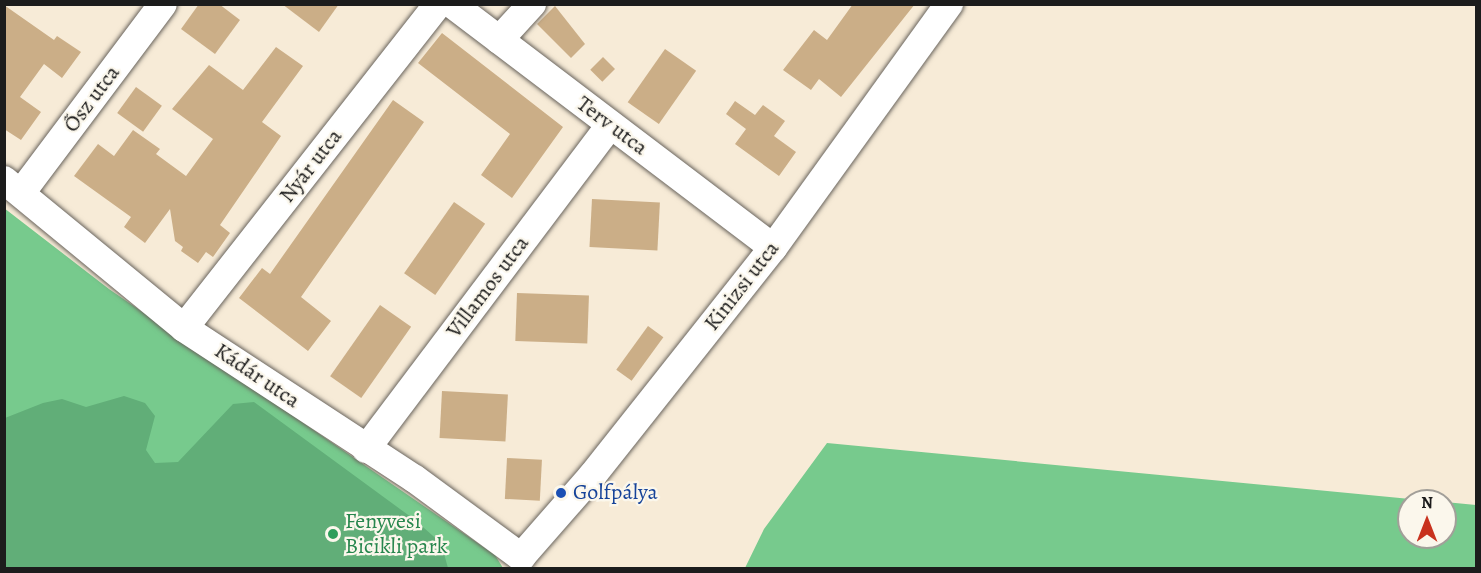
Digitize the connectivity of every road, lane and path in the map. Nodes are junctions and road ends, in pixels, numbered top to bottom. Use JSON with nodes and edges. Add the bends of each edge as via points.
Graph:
{"nodes":[{"id":1,"x":163,"y":4,"type":"edge"},
{"id":2,"x":438,"y":4,"type":"edge"},
{"id":3,"x":452,"y":4,"type":"edge"},
{"id":4,"x":532,"y":4,"type":"edge"},
{"id":5,"x":949,"y":4,"type":"edge"},
{"id":6,"x":499,"y":40,"type":"junction"},
{"id":7,"x":610,"y":124,"type":"junction"},
{"id":8,"x":13,"y":186,"type":"edge"},
{"id":9,"x":773,"y":248,"type":"junction"},
{"id":10,"x":184,"y":328,"type":"junction"},
{"id":11,"x":366,"y":449,"type":"junction"},
{"id":12,"x":522,"y":563,"type":"edge"}],
"edges":[{"from":1,"to":8,"type":"street","name":"Ősz utca"},
{"from":2,"to":10,"type":"street","name":"Nyár utca"},
{"from":3,"to":6,"type":"street","name":"Terv utca"},
{"from":4,"to":6,"type":"street"},
{"from":5,"to":9,"type":"street","name":"Kinizsi utca"},
{"from":6,"to":7,"type":"street","name":"Terv utca"},
{"from":7,"to":9,"type":"street","name":"Terv utca"},
{"from":7,"to":11,"type":"street","name":"Villamos utca"},
{"from":8,"to":10,"type":"street","name":"Kádár utca"},
{"from":9,"to":12,"type":"street","name":"Kinizsi utca"},
{"from":10,"to":11,"type":"street","name":"Kádár utca"},
{"from":11,"to":12,"type":"street","name":"Kádár utca","via":[[415,479]]}]}
